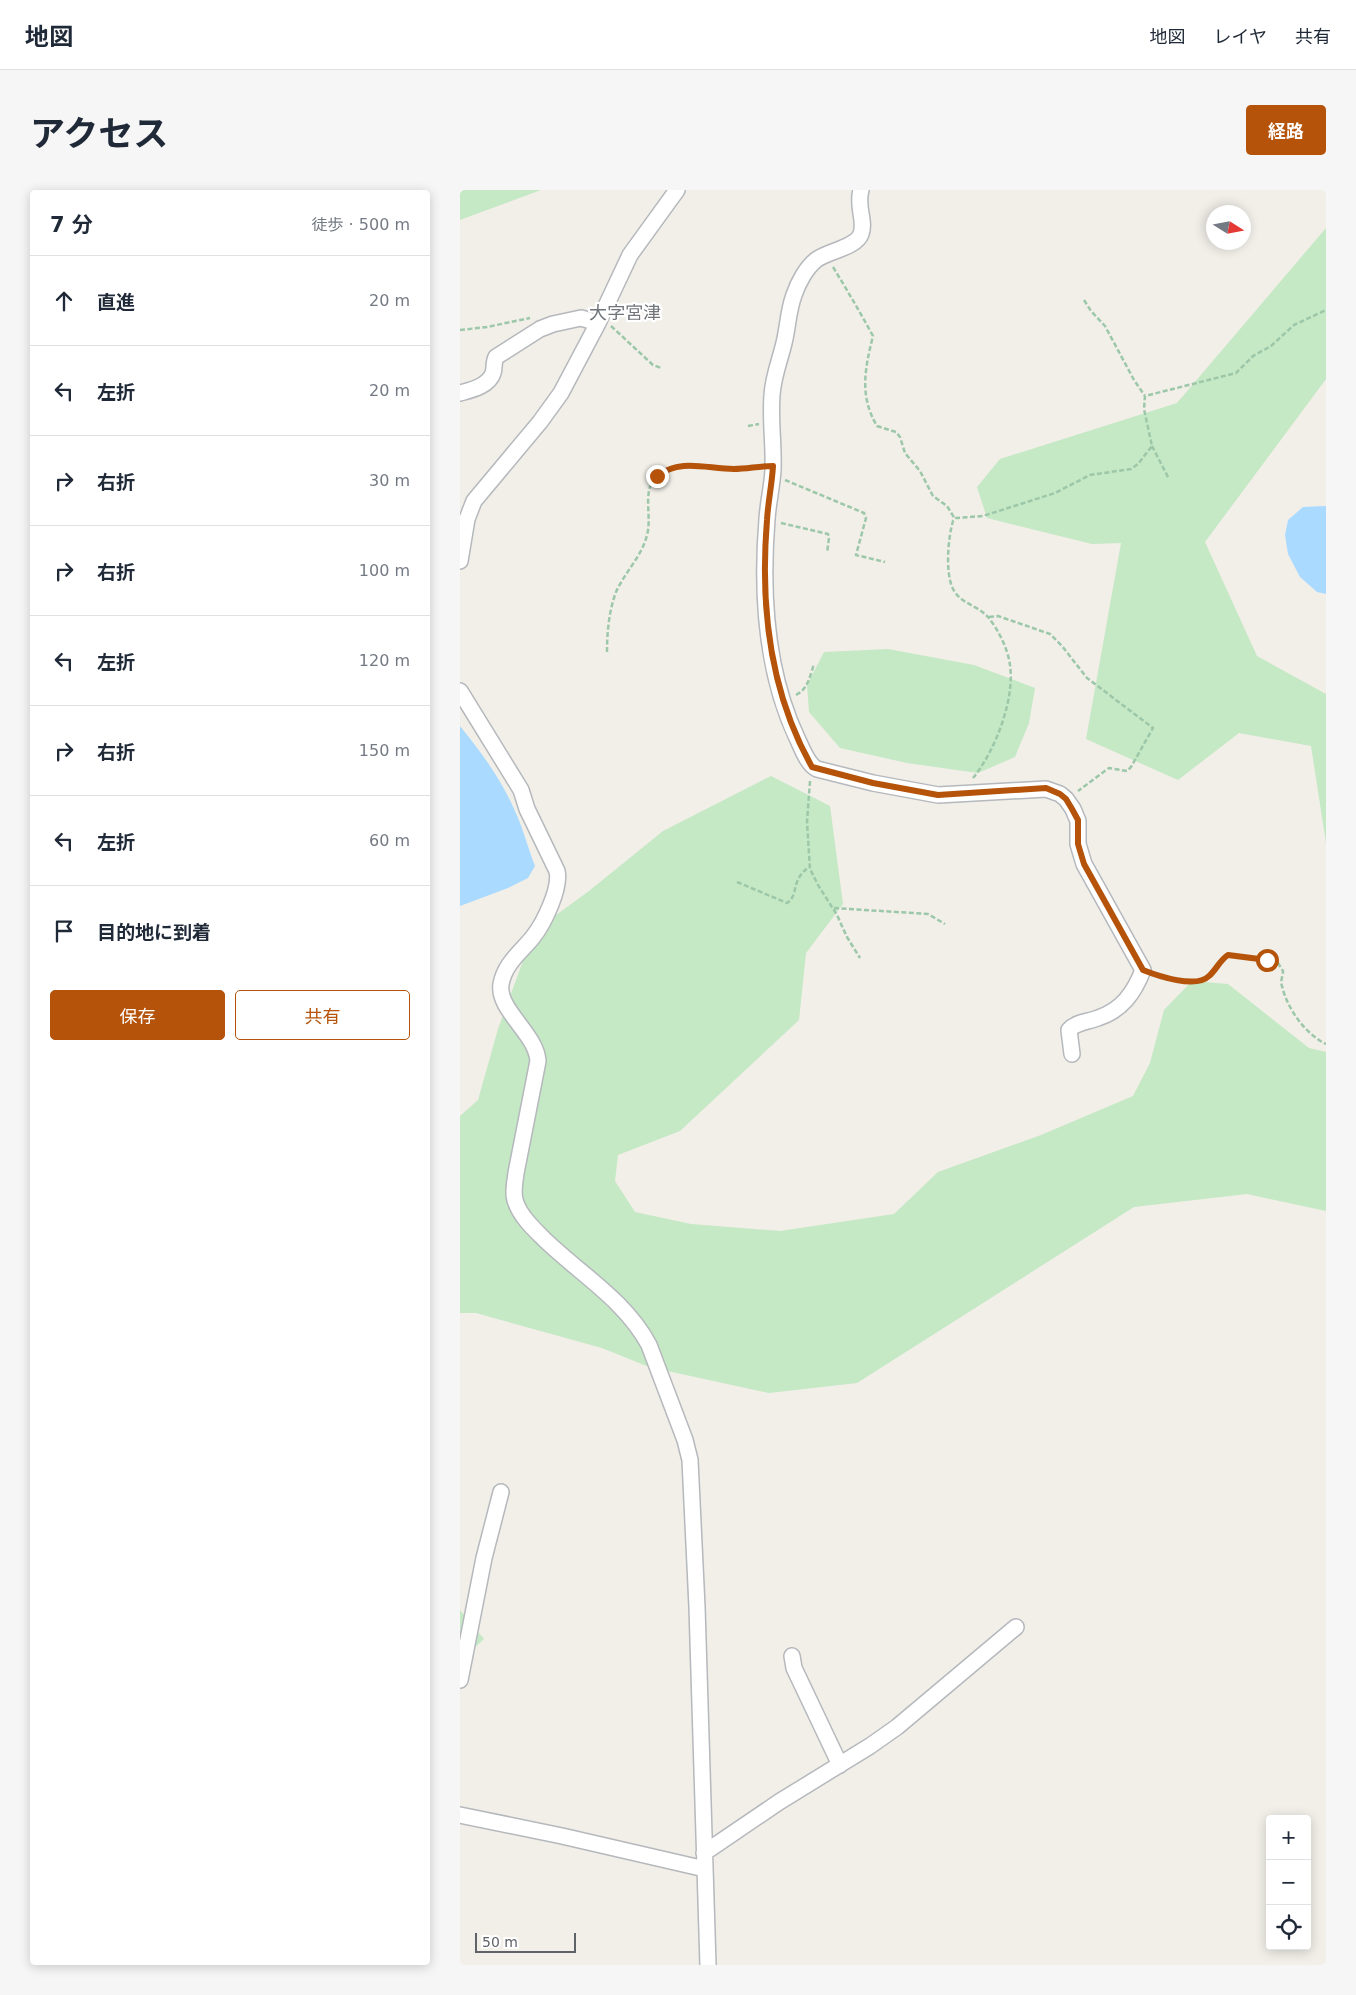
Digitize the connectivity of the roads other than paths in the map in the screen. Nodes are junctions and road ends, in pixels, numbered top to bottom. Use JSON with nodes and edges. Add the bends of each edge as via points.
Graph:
{"nodes":[{"id":1,"x":677,"y":190,"type":"edge"},
{"id":2,"x":861,"y":190,"type":"edge"},
{"id":3,"x":600,"y":320,"type":"junction"},
{"id":4,"x":460,"y":393,"type":"edge"},
{"id":5,"x":460,"y":561,"type":"edge"},
{"id":6,"x":460,"y":690,"type":"edge"},
{"id":7,"x":1072,"y":1054,"type":"dead end"},
{"id":8,"x":501,"y":1492,"type":"dead end"},
{"id":9,"x":1016,"y":1627,"type":"dead end"},
{"id":10,"x":792,"y":1656,"type":"dead end"},
{"id":11,"x":460,"y":1680,"type":"edge"},
{"id":12,"x":840,"y":1765,"type":"junction"},
{"id":13,"x":460,"y":1815,"type":"edge"},
{"id":14,"x":704,"y":1853,"type":"junction"},
{"id":15,"x":705,"y":1869,"type":"junction"},
{"id":16,"x":708,"y":1965,"type":"edge"}],
"edges":[{"from":1,"to":3,"type":"street","via":[[630,255]]},
{"from":2,"to":7,"type":"street","via":[[858,199],[863,223],[861,235],[858,240],[818,259],[808,268],[794,294],[776,370],[772,395],[773,471],[767,518],[764,596],[772,662],[790,722],[812,767],[938,795],[1046,788],[1066,799],[1078,820],[1078,844],[1084,864],[1143,970],[1138,984],[1123,1005],[1069,1030]]},
{"from":3,"to":4,"type":"street","via":[[581,318],[540,329],[496,357],[490,380]]},
{"from":3,"to":5,"type":"street","via":[[549,411],[474,501],[467,519]]},
{"from":6,"to":14,"type":"street","via":[[521,790],[559,878],[556,892],[535,935],[508,966],[501,989],[506,1005],[534,1045],[538,1061],[516,1173],[516,1205],[560,1255],[614,1300],[643,1334],[690,1460]]},
{"from":8,"to":11,"type":"street","via":[[484,1558]]},
{"from":9,"to":12,"type":"street","via":[[896,1727]]},
{"from":10,"to":12,"type":"street","via":[[794,1668]]},
{"from":12,"to":14,"type":"street"},
{"from":13,"to":15,"type":"street"},
{"from":14,"to":15,"type":"street"},
{"from":15,"to":16,"type":"street"}]}
